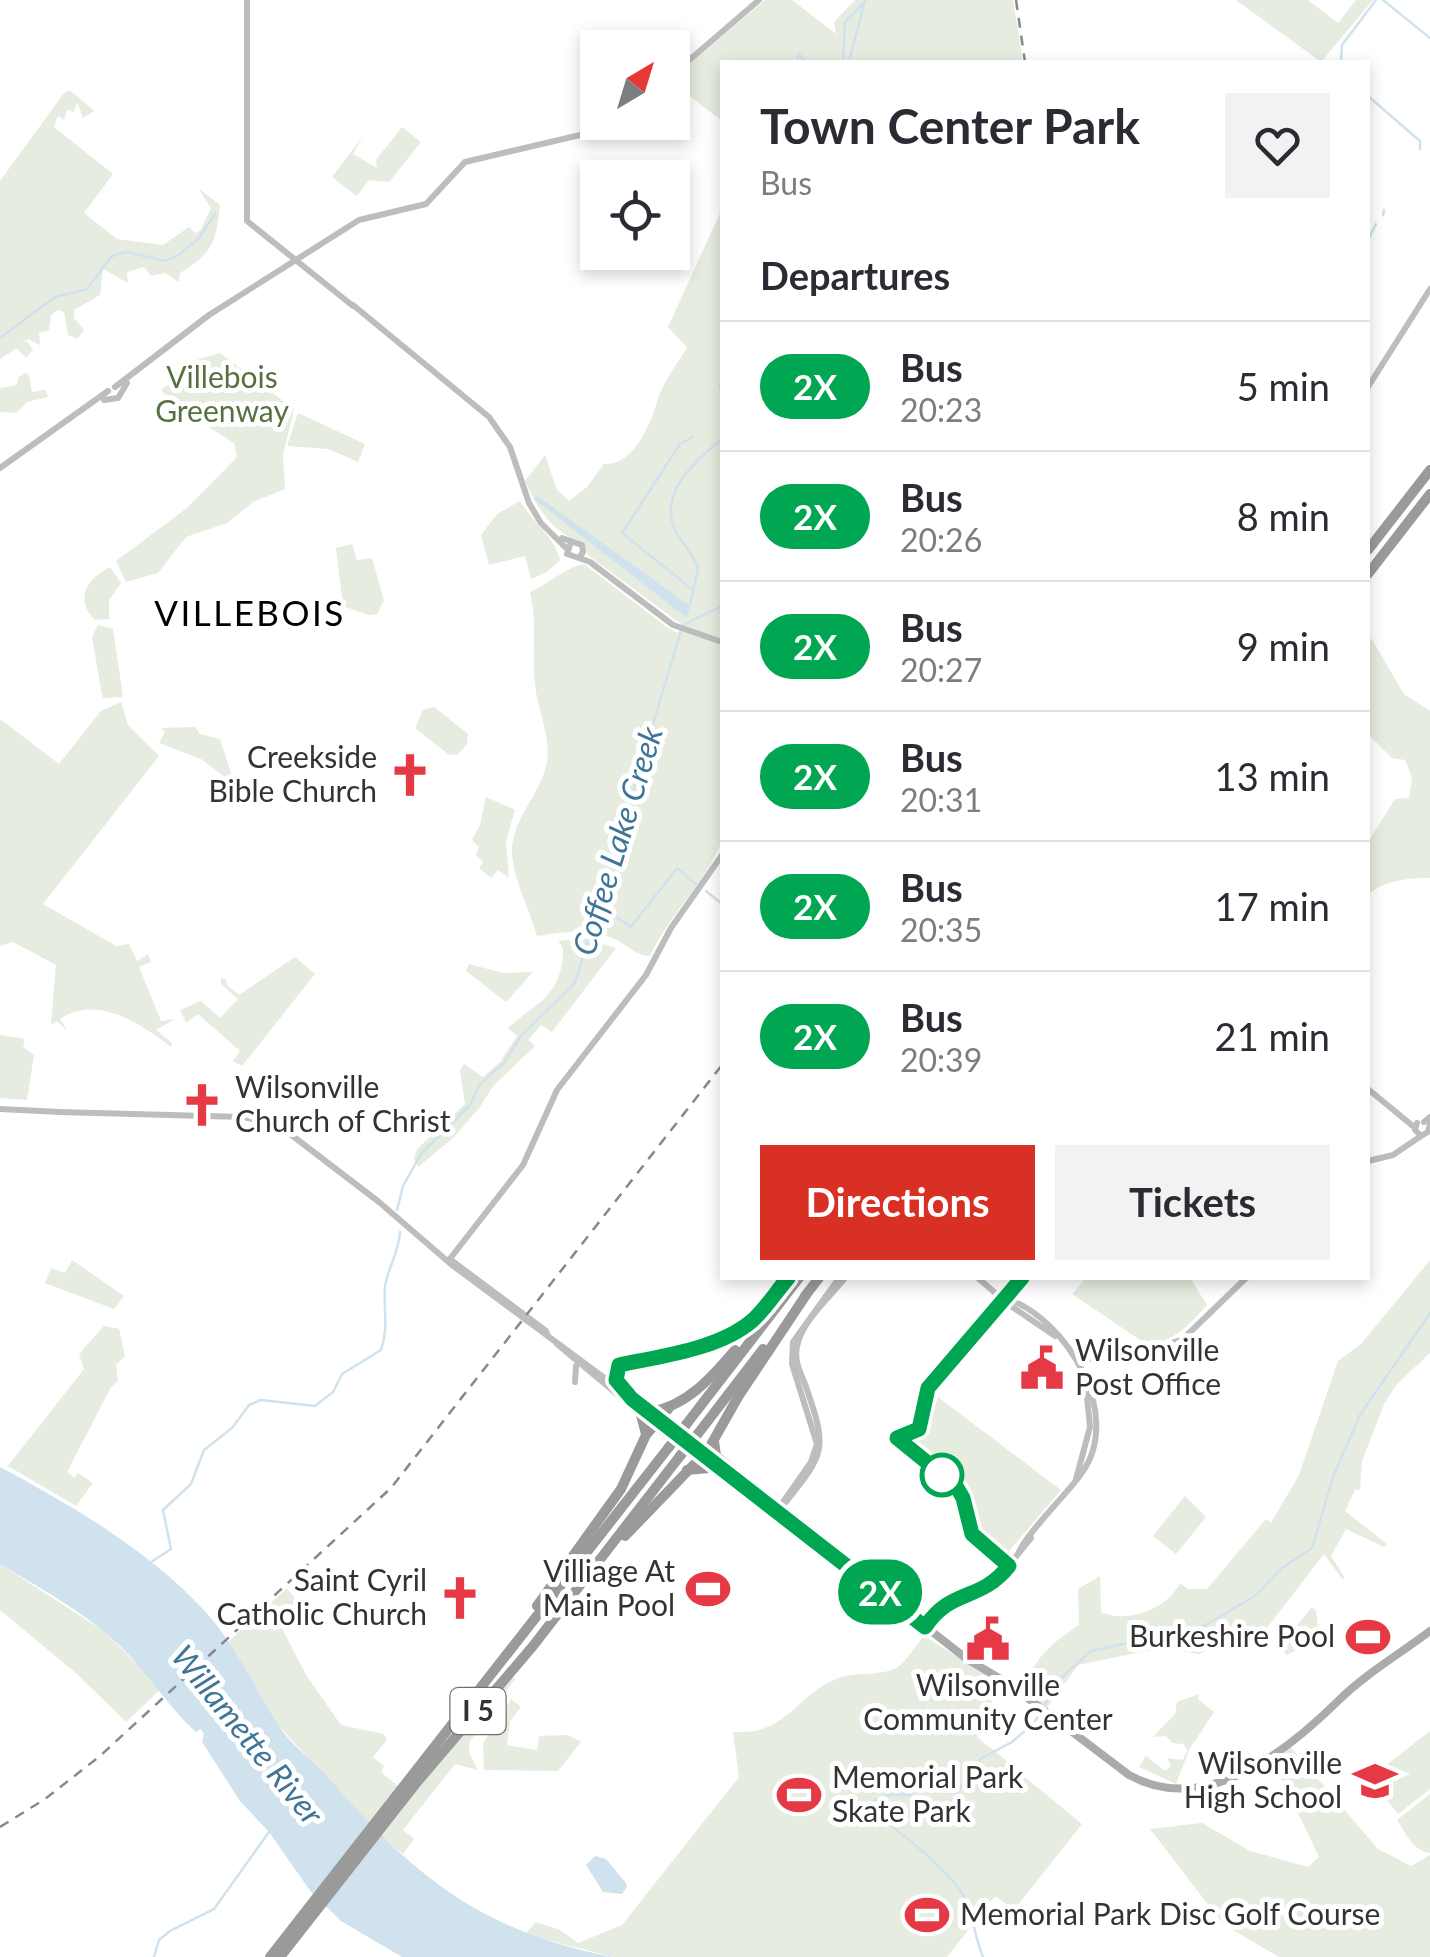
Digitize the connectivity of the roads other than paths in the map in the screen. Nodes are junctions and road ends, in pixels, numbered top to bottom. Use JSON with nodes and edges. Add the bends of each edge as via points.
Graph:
{"nodes":[{"id":1,"x":247,"y":0,"type":"edge"},
{"id":2,"x":758,"y":0,"type":"edge"},
{"id":3,"x":690,"y":59,"type":"edge"},
{"id":4,"x":580,"y":135,"type":"edge"},
{"id":5,"x":295,"y":261,"type":"junction"},
{"id":6,"x":1430,"y":289,"type":"edge"},
{"id":7,"x":1370,"y":384,"type":"edge"},
{"id":8,"x":0,"y":468,"type":"edge"},
{"id":9,"x":1430,"y":470,"type":"edge"},
{"id":10,"x":1430,"y":494,"type":"edge"},
{"id":11,"x":568,"y":545,"type":"junction"},
{"id":12,"x":1370,"y":547,"type":"edge"},
{"id":13,"x":581,"y":555,"type":"junction"},
{"id":14,"x":1370,"y":571,"type":"edge"},
{"id":15,"x":718,"y":641,"type":"edge"},
{"id":16,"x":720,"y":858,"type":"edge"},
{"id":17,"x":1370,"y":1091,"type":"edge"},
{"id":18,"x":0,"y":1111,"type":"edge"},
{"id":19,"x":1425,"y":1129,"type":"edge"},
{"id":20,"x":1370,"y":1161,"type":"edge"},
{"id":21,"x":449,"y":1260,"type":"junction"},
{"id":22,"x":797,"y":1280,"type":"edge"},
{"id":23,"x":818,"y":1280,"type":"edge"},
{"id":24,"x":841,"y":1280,"type":"edge"},
{"id":25,"x":981,"y":1280,"type":"edge"},
{"id":26,"x":1242,"y":1280,"type":"edge"},
{"id":27,"x":806,"y":1295,"type":"junction"},
{"id":28,"x":770,"y":1314,"type":"junction"},
{"id":29,"x":557,"y":1344,"type":"junction"},
{"id":30,"x":573,"y":1360,"type":"junction"},
{"id":31,"x":1079,"y":1364,"type":"junction"},
{"id":32,"x":619,"y":1365,"type":"dead end"},
{"id":33,"x":575,"y":1382,"type":"dead end"},
{"id":34,"x":632,"y":1399,"type":"junction"},
{"id":35,"x":651,"y":1418,"type":"junction"},
{"id":36,"x":714,"y":1440,"type":"junction"},
{"id":37,"x":701,"y":1457,"type":"junction"},
{"id":38,"x":709,"y":1468,"type":"junction"},
{"id":39,"x":686,"y":1470,"type":"junction"},
{"id":40,"x":736,"y":1479,"type":"junction"},
{"id":41,"x":774,"y":1514,"type":"junction"},
{"id":42,"x":593,"y":1568,"type":"junction"},
{"id":43,"x":924,"y":1628,"type":"junction"},
{"id":44,"x":1430,"y":1629,"type":"edge"},
{"id":45,"x":508,"y":1653,"type":"junction"},
{"id":46,"x":396,"y":1802,"type":"junction"},
{"id":47,"x":300,"y":1926,"type":"junction"},
{"id":48,"x":270,"y":1957,"type":"edge"},
{"id":49,"x":280,"y":1957,"type":"edge"}],
"edges":[{"from":1,"to":5,"type":"main road","via":[[248,221]]},
{"from":2,"to":3,"type":"main road"},
{"from":4,"to":5,"type":"main road","via":[[469,160],[426,204],[367,216]]},
{"from":5,"to":8,"type":"main road"},
{"from":5,"to":11,"type":"main road","via":[[483,411],[504,439],[540,520]]},
{"from":6,"to":7,"type":"main road"},
{"from":9,"to":12,"type":"highway"},
{"from":10,"to":14,"type":"highway"},
{"from":11,"to":13,"type":"main road","via":[[569,556]]},
{"from":11,"to":13,"type":"main road","via":[[581,544]]},
{"from":13,"to":15,"type":"main road","via":[[659,615]]},
{"from":16,"to":21,"type":"main road","via":[[646,975],[559,1087],[523,1164]]},
{"from":17,"to":19,"type":"main road"},
{"from":18,"to":21,"type":"main road","via":[[248,1117],[272,1124]]},
{"from":19,"to":20,"type":"main road","via":[[1406,1147]]},
{"from":21,"to":29,"type":"main road"},
{"from":22,"to":28,"type":"highway","number":"I 5"},
{"from":23,"to":27,"type":"highway","number":"I 5"},
{"from":24,"to":41,"type":"main road","via":[[798,1342],[797,1362],[822,1446]]},
{"from":25,"to":31,"type":"main road","via":[[1040,1320]]},
{"from":26,"to":31,"type":"main road","via":[[1178,1341],[1149,1351],[1104,1353]]},
{"from":27,"to":36,"type":"highway","number":"I 5"},
{"from":27,"to":42,"type":"highway","number":"I 5","bridge":true},
{"from":28,"to":35,"type":"highway","number":"I 5","via":[[711,1377]]},
{"from":28,"to":45,"type":"highway","number":"I 5","bridge":true},
{"from":29,"to":30,"type":"main road"},
{"from":29,"to":34,"type":"main road"},
{"from":30,"to":33,"type":"main road"},
{"from":30,"to":35,"type":"main road"},
{"from":31,"to":43,"type":"main road","via":[[1090,1428],[1076,1480],[993,1585],[950,1601]]},
{"from":32,"to":34,"type":"main road","via":[[616,1380]]},
{"from":34,"to":35,"type":"main road"},
{"from":35,"to":37,"type":"main road"},
{"from":35,"to":45,"type":"highway","number":"I 5","via":[[622,1489]]},
{"from":36,"to":37,"type":"highway","number":"I 5"},
{"from":36,"to":40,"type":"highway","via":[[716,1456]]},
{"from":37,"to":38,"type":"main road"},
{"from":37,"to":39,"type":"highway","number":"I 5"},
{"from":37,"to":40,"type":"main road"},
{"from":38,"to":39,"type":"highway"},
{"from":38,"to":41,"type":"main road"},
{"from":39,"to":42,"type":"highway","number":"I 5"},
{"from":40,"to":41,"type":"main road"},
{"from":41,"to":43,"type":"main road"},
{"from":42,"to":46,"type":"highway","number":"I 5"},
{"from":43,"to":44,"type":"main road","via":[[1132,1776],[1178,1788],[1232,1778]]},
{"from":45,"to":46,"type":"highway","number":"I 5"},
{"from":46,"to":47,"type":"highway","number":"I 5"},
{"from":47,"to":48,"type":"highway","number":"I 5"},
{"from":47,"to":49,"type":"highway","number":"I 5"}]}
